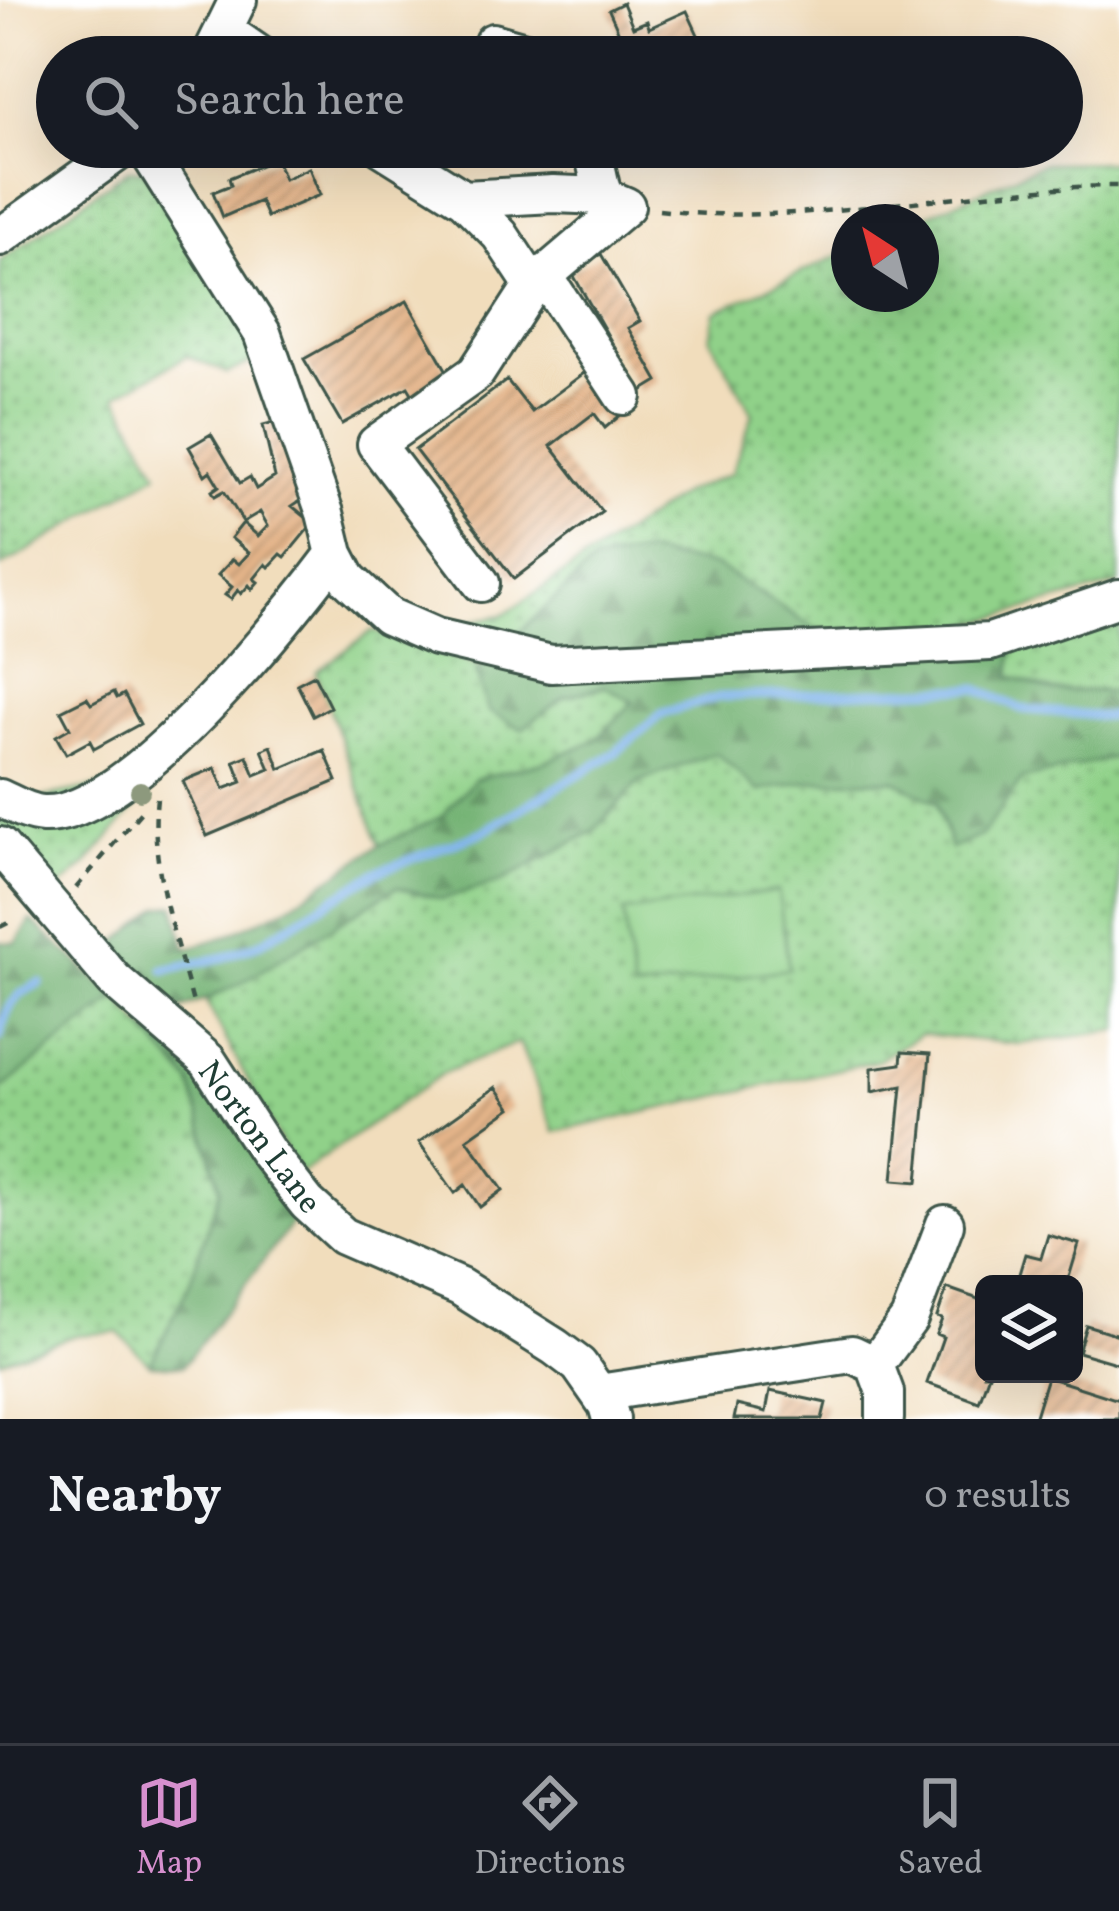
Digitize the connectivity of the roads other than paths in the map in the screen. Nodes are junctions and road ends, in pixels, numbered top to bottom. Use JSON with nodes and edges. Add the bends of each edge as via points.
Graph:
{"nodes":[{"id":1,"x":96,"y":168,"type":"edge"},
{"id":2,"x":158,"y":168,"type":"edge"},
{"id":3,"x":415,"y":168,"type":"edge"},
{"id":4,"x":601,"y":168,"type":"edge"},
{"id":5,"x":464,"y":199,"type":"junction"},
{"id":6,"x":615,"y":201,"type":"junction"},
{"id":7,"x":0,"y":237,"type":"edge"},
{"id":8,"x":538,"y":280,"type":"junction"},
{"id":9,"x":623,"y":396,"type":"dead end"},
{"id":10,"x":335,"y":554,"type":"junction"},
{"id":11,"x":481,"y":583,"type":"dead end"},
{"id":12,"x":1119,"y":598,"type":"edge"},
{"id":13,"x":0,"y":798,"type":"edge"},
{"id":14,"x":0,"y":846,"type":"edge"},
{"id":15,"x":944,"y":1224,"type":"dead end"},
{"id":16,"x":875,"y":1365,"type":"junction"},
{"id":17,"x":605,"y":1406,"type":"edge"},
{"id":18,"x":885,"y":1419,"type":"edge"}],
"edges":[{"from":1,"to":7,"type":"street"},
{"from":2,"to":10,"type":"street","via":[[262,333]]},
{"from":3,"to":5,"type":"street"},
{"from":4,"to":6,"type":"street"},
{"from":5,"to":6,"type":"street","via":[[553,194]]},
{"from":5,"to":8,"type":"street"},
{"from":6,"to":8,"type":"street"},
{"from":8,"to":9,"type":"street"},
{"from":8,"to":11,"type":"street","via":[[476,374],[376,444]]},
{"from":10,"to":12,"type":"street","via":[[348,579],[388,616],[436,638],[551,664],[989,642]]},
{"from":10,"to":13,"type":"street","via":[[272,637],[162,751],[70,809],[44,814]]},
{"from":14,"to":17,"type":"street","name":"Norton Lane","via":[[114,980],[208,1061],[307,1203],[343,1236],[460,1287],[579,1365]]},
{"from":15,"to":16,"type":"street","via":[[910,1319]]},
{"from":16,"to":17,"type":"street","via":[[852,1354]]},
{"from":16,"to":18,"type":"street"}]}
